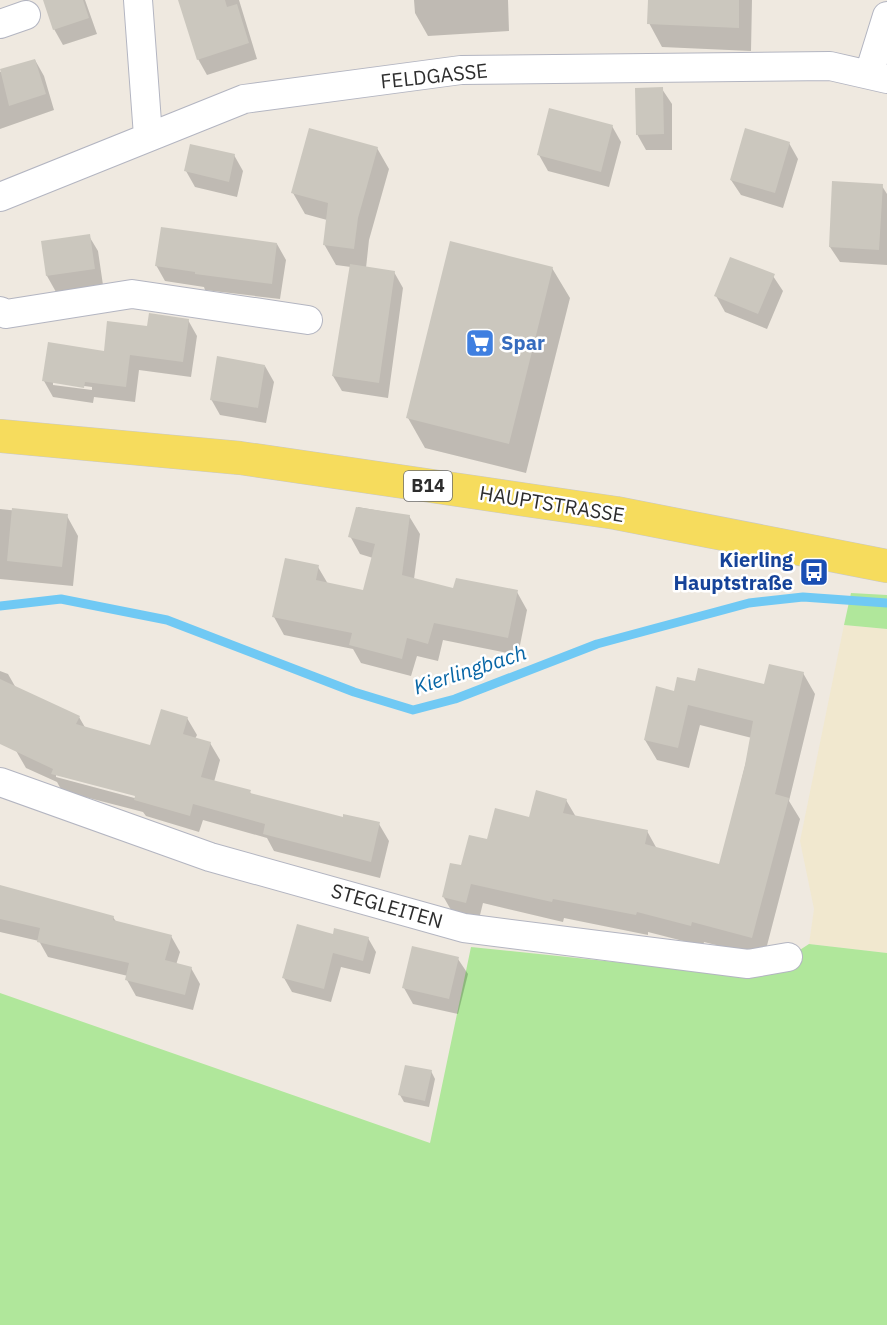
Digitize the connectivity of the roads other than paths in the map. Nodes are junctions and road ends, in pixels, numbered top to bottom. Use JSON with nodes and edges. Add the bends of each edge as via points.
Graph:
{"nodes":[{"id":1,"x":138,"y":0,"type":"edge"},
{"id":2,"x":887,"y":16,"type":"edge"},
{"id":3,"x":878,"y":77,"type":"edge"},
{"id":4,"x":148,"y":136,"type":"junction"},
{"id":5,"x":0,"y":197,"type":"edge"},
{"id":6,"x":0,"y":311,"type":"edge"},
{"id":7,"x":308,"y":320,"type":"dead end"},
{"id":8,"x":0,"y":436,"type":"edge"},
{"id":9,"x":887,"y":566,"type":"edge"},
{"id":10,"x":0,"y":782,"type":"edge"},
{"id":11,"x":788,"y":957,"type":"dead end"}],
"edges":[{"from":1,"to":4,"type":"street"},
{"from":2,"to":3,"type":"street"},
{"from":3,"to":4,"type":"street","name":"FELDGASSE","via":[[830,66],[461,70],[244,99]]},
{"from":4,"to":5,"type":"street","name":"FELDGASSE"},
{"from":6,"to":7,"type":"street","via":[[6,314],[132,294]]},
{"from":8,"to":9,"type":"main road","name":"HAUPTSTRASSE","number":"B14","via":[[240,458],[605,512]]},
{"from":10,"to":11,"type":"street","name":"STEGLEITEN","via":[[210,857],[464,928],[748,964]]}]}
